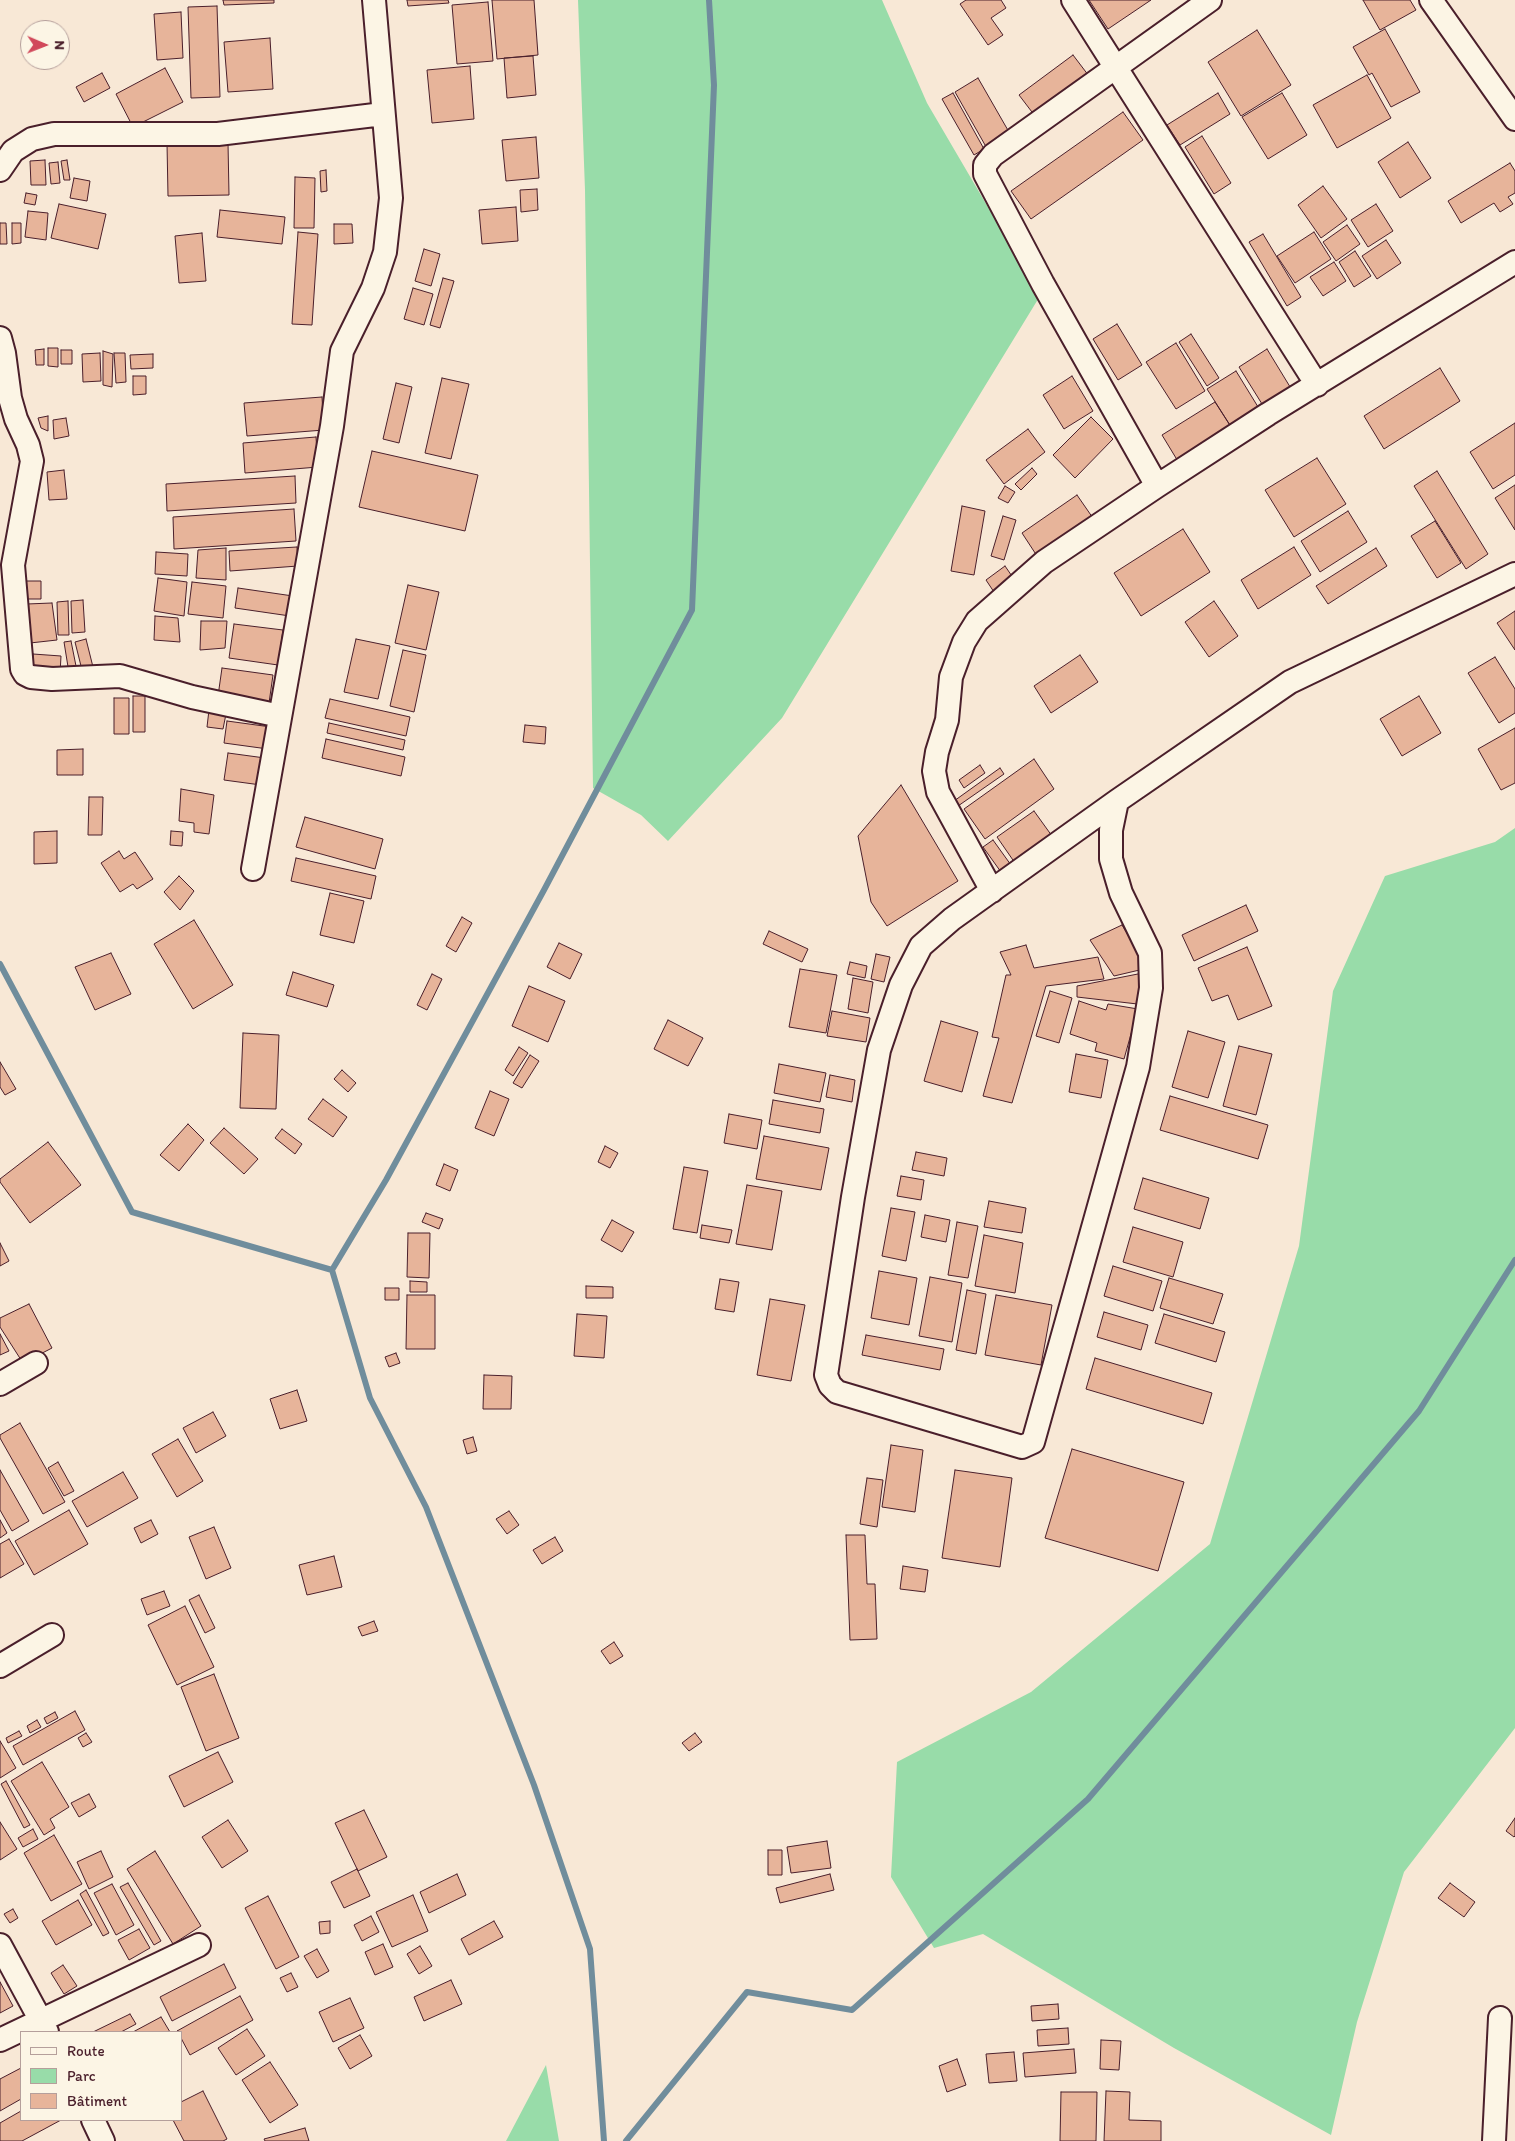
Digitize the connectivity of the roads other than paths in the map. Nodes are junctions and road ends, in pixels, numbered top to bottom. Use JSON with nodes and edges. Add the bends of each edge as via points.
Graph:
{"nodes":[{"id":1,"x":374,"y":0,"type":"edge"},
{"id":2,"x":1073,"y":0,"type":"edge"},
{"id":3,"x":1210,"y":0,"type":"edge"},
{"id":4,"x":1431,"y":0,"type":"edge"},
{"id":5,"x":1115,"y":67,"type":"junction"},
{"id":6,"x":383,"y":114,"type":"junction"},
{"id":7,"x":1515,"y":119,"type":"edge"},
{"id":8,"x":0,"y":170,"type":"edge"},
{"id":9,"x":1515,"y":262,"type":"edge"},
{"id":10,"x":0,"y":338,"type":"edge"},
{"id":11,"x":1317,"y":385,"type":"junction"},
{"id":12,"x":1157,"y":486,"type":"junction"},
{"id":13,"x":1515,"y":574,"type":"edge"},
{"id":14,"x":280,"y":716,"type":"junction"},
{"id":15,"x":1117,"y":801,"type":"junction"},
{"id":16,"x":253,"y":869,"type":"dead end"},
{"id":17,"x":992,"y":891,"type":"junction"},
{"id":18,"x":36,"y":1363,"type":"dead end"},
{"id":19,"x":0,"y":1384,"type":"edge"},
{"id":20,"x":52,"y":1635,"type":"dead end"},
{"id":21,"x":0,"y":1666,"type":"edge"},
{"id":22,"x":199,"y":1944,"type":"dead end"},
{"id":23,"x":0,"y":1945,"type":"edge"},
{"id":24,"x":1500,"y":2018,"type":"dead end"},
{"id":25,"x":44,"y":2026,"type":"edge"},
{"id":26,"x":28,"y":2031,"type":"edge"},
{"id":27,"x":20,"y":2034,"type":"edge"},
{"id":28,"x":0,"y":2040,"type":"edge"},
{"id":29,"x":93,"y":2121,"type":"edge"},
{"id":30,"x":104,"y":2141,"type":"edge"},
{"id":31,"x":1494,"y":2141,"type":"edge"}],
"edges":[{"from":1,"to":6,"type":"street"},
{"from":2,"to":5,"type":"street"},
{"from":3,"to":5,"type":"street"},
{"from":4,"to":7,"type":"street"},
{"from":5,"to":11,"type":"street"},
{"from":5,"to":12,"type":"street","via":[[993,155],[985,165],[985,174]]},
{"from":6,"to":8,"type":"street","via":[[218,134],[54,134],[32,139],[13,150]]},
{"from":6,"to":14,"type":"street","via":[[391,198],[385,252],[373,288],[342,351],[332,426]]},
{"from":9,"to":11,"type":"street"},
{"from":10,"to":14,"type":"street","via":[[10,398],[32,461],[13,565],[24,674],[52,679],[120,676],[192,697]]},
{"from":11,"to":12,"type":"street"},
{"from":12,"to":17,"type":"street","via":[[1044,562],[977,621],[964,642],[951,677],[946,720],[934,772],[938,792]]},
{"from":13,"to":15,"type":"street","via":[[1290,682]]},
{"from":14,"to":16,"type":"street"},
{"from":15,"to":17,"type":"street"},
{"from":15,"to":17,"type":"street","via":[[1111,830],[1111,859],[1121,893],[1150,953],[1151,988],[1138,1066],[1033,1442],[1022,1447],[837,1392],[826,1376],[879,1050],[898,994],[921,946]]},
{"from":18,"to":19,"type":"street"},
{"from":20,"to":21,"type":"street"},
{"from":22,"to":25,"type":"street"},
{"from":23,"to":25,"type":"street"},
{"from":24,"to":31,"type":"street"},
{"from":25,"to":26,"type":"street"},
{"from":27,"to":28,"type":"street"},
{"from":29,"to":30,"type":"street"}]}
